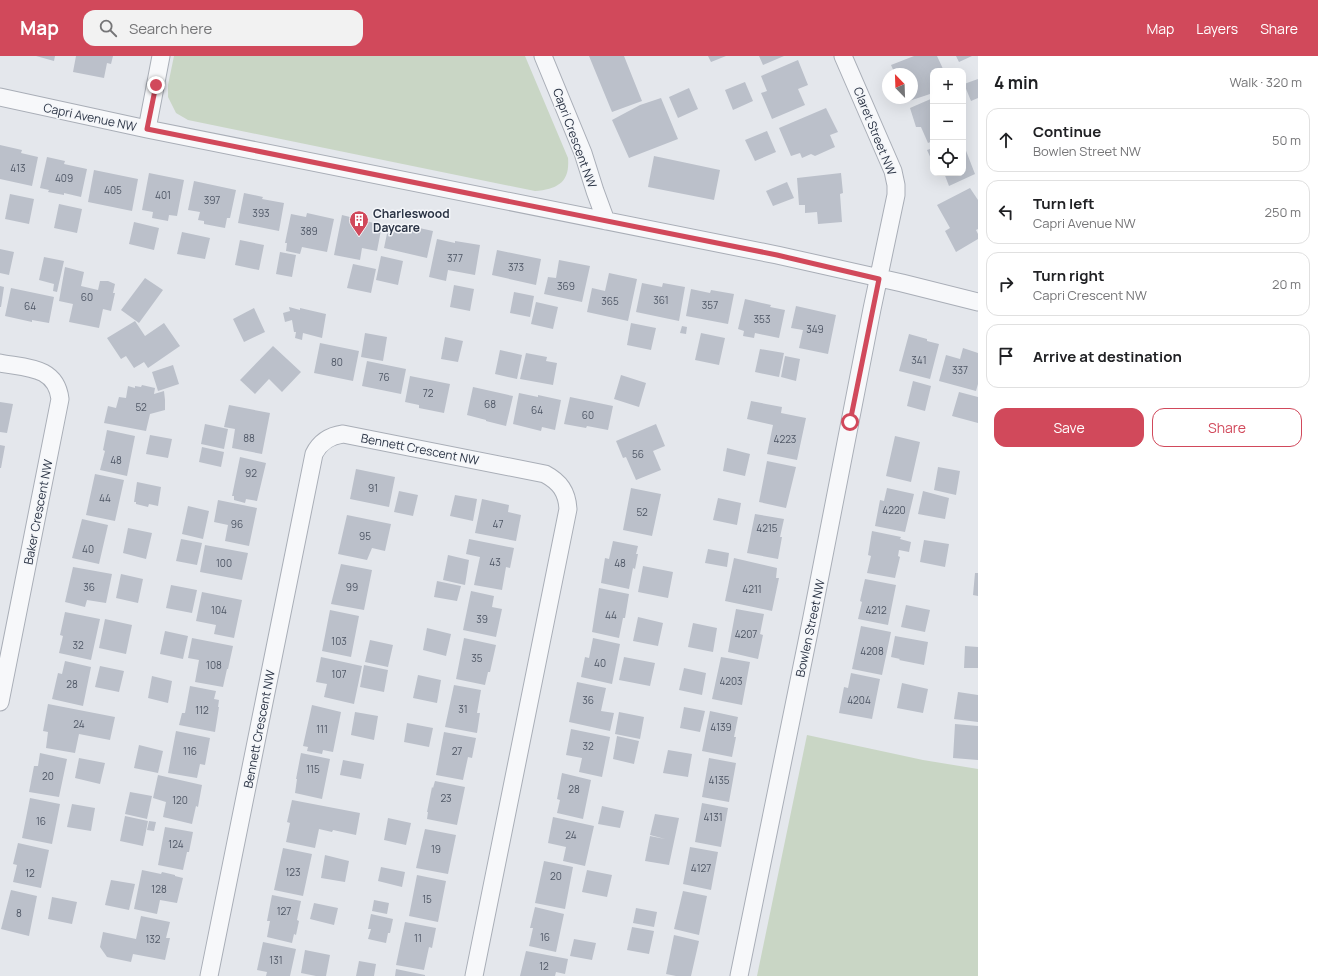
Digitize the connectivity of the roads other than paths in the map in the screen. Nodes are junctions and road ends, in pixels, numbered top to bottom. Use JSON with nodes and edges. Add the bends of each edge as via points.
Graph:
{"nodes":[{"id":1,"x":161,"y":56,"type":"edge"},
{"id":2,"x":543,"y":56,"type":"edge"},
{"id":3,"x":844,"y":56,"type":"edge"},
{"id":4,"x":0,"y":97,"type":"edge"},
{"id":5,"x":147,"y":129,"type":"junction"},
{"id":6,"x":606,"y":221,"type":"junction"},
{"id":7,"x":879,"y":279,"type":"junction"},
{"id":8,"x":978,"y":302,"type":"edge"},
{"id":9,"x":0,"y":363,"type":"edge"},
{"id":10,"x":0,"y":702,"type":"edge"},
{"id":11,"x":209,"y":976,"type":"edge"},
{"id":12,"x":474,"y":976,"type":"edge"},
{"id":13,"x":739,"y":976,"type":"edge"}],
"edges":[{"from":1,"to":5,"type":"street"},
{"from":2,"to":6,"type":"street","name":"Capri Crescent NW","via":[[583,153]]},
{"from":3,"to":7,"type":"street","name":"Claret Street NW","via":[[893,171],[896,185],[894,208]]},
{"from":4,"to":5,"type":"street","name":"Capri Avenue NW"},
{"from":5,"to":6,"type":"street","name":"Capri Avenue NW"},
{"from":6,"to":7,"type":"street","name":"Capri Avenue NW","via":[[777,255]]},
{"from":7,"to":8,"type":"street","name":"Capri Avenue NW"},
{"from":7,"to":13,"type":"street","name":"Bowlen Street NW"},
{"from":9,"to":10,"type":"street","name":"Baker Crescent NW","via":[[43,372],[50,376],[59,390],[60,399]]},
{"from":11,"to":12,"type":"street","name":"Bennett Crescent NW","via":[[314,454],[321,443],[334,435],[343,434],[545,474],[559,483],[567,499],[567,514]]}]}
